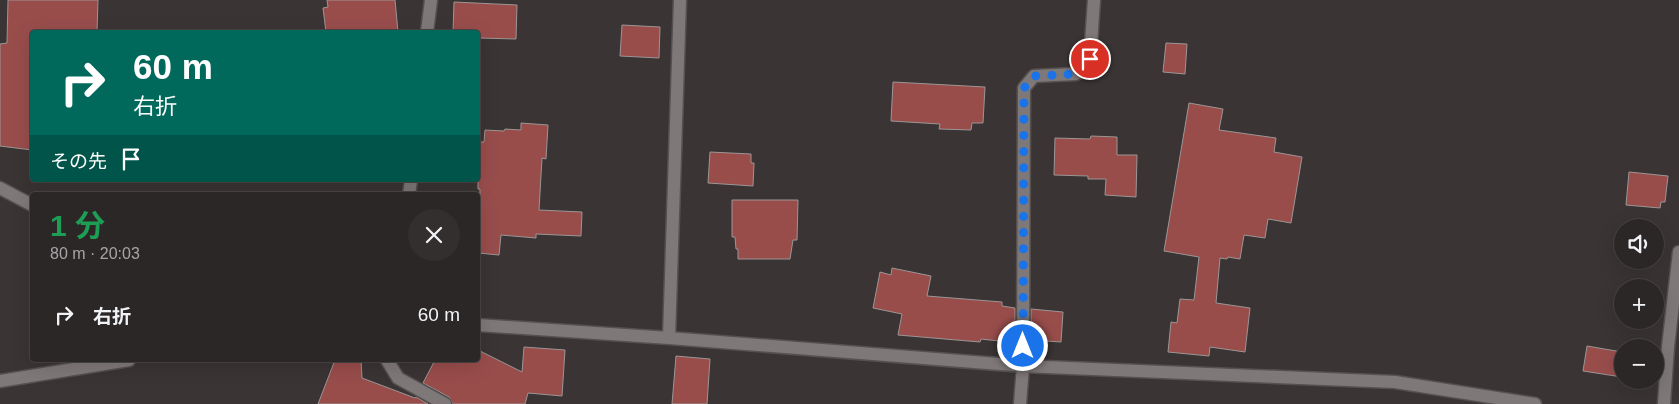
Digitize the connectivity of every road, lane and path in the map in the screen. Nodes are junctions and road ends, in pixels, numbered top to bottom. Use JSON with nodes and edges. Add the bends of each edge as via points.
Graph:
{"nodes":[{"id":1,"x":431,"y":0,"type":"edge"},
{"id":2,"x":680,"y":0,"type":"edge"},
{"id":3,"x":1094,"y":0,"type":"edge"},
{"id":4,"x":426,"y":30,"type":"edge"},
{"id":5,"x":0,"y":188,"type":"edge"},
{"id":6,"x":30,"y":204,"type":"edge"},
{"id":7,"x":1679,"y":252,"type":"edge"},
{"id":8,"x":480,"y":325,"type":"edge"},
{"id":9,"x":669,"y":338,"type":"junction"},
{"id":10,"x":117,"y":362,"type":"edge"},
{"id":11,"x":388,"y":362,"type":"edge"},
{"id":12,"x":1023,"y":366,"type":"junction"},
{"id":13,"x":0,"y":381,"type":"edge"},
{"id":14,"x":1501,"y":402,"type":"edge"},
{"id":15,"x":445,"y":404,"type":"edge"},
{"id":16,"x":1020,"y":404,"type":"edge"},
{"id":17,"x":1535,"y":404,"type":"edge"},
{"id":18,"x":1664,"y":404,"type":"edge"}],
"edges":[{"from":1,"to":4,"type":"street"},
{"from":2,"to":9,"type":"street"},
{"from":3,"to":12,"type":"street","via":[[1090,59],[1084,70],[1076,74],[1034,76],[1024,88]]},
{"from":5,"to":6,"type":"street"},
{"from":7,"to":18,"type":"street"},
{"from":8,"to":9,"type":"street"},
{"from":9,"to":12,"type":"street"},
{"from":10,"to":13,"type":"street"},
{"from":11,"to":15,"type":"street","via":[[398,378]]},
{"from":12,"to":14,"type":"street","via":[[1395,382]]},
{"from":12,"to":16,"type":"street"},
{"from":14,"to":17,"type":"street"}]}
